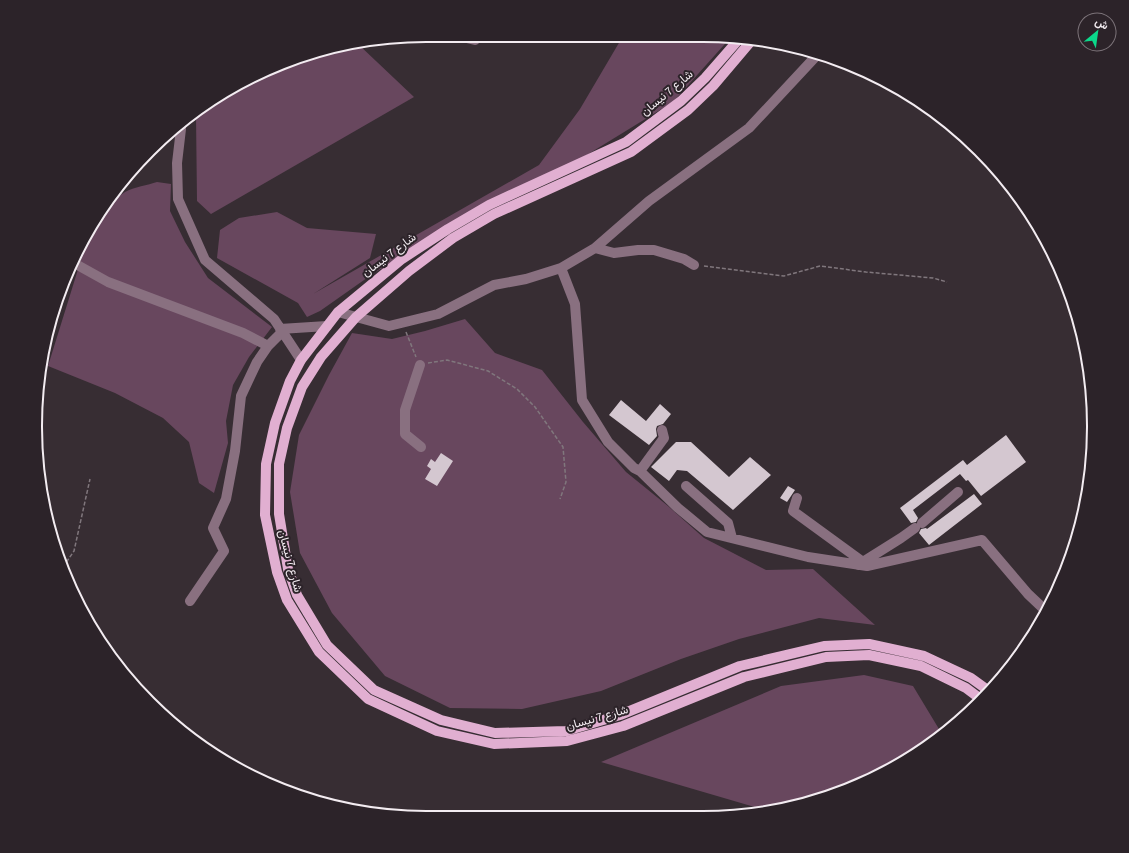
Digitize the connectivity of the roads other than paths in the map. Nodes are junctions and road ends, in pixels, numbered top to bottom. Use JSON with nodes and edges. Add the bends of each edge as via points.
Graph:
{"nodes":[{"id":1,"x":735,"y":44,"type":"edge"},
{"id":2,"x":748,"y":45,"type":"edge"},
{"id":3,"x":814,"y":58,"type":"edge"},
{"id":4,"x":181,"y":130,"type":"edge"},
{"id":5,"x":595,"y":248,"type":"junction"},
{"id":6,"x":78,"y":265,"type":"edge"},
{"id":7,"x":694,"y":265,"type":"road end"},
{"id":8,"x":561,"y":268,"type":"junction"},
{"id":9,"x":338,"y":312,"type":"junction"},
{"id":10,"x":356,"y":317,"type":"junction"},
{"id":11,"x":327,"y":326,"type":"junction"},
{"id":12,"x":281,"y":330,"type":"junction"},
{"id":13,"x":268,"y":346,"type":"junction"},
{"id":14,"x":300,"y":360,"type":"junction"},
{"id":15,"x":420,"y":365,"type":"road end"},
{"id":16,"x":662,"y":430,"type":"dead end"},
{"id":17,"x":421,"y":447,"type":"dead end"},
{"id":18,"x":640,"y":472,"type":"junction"},
{"id":19,"x":686,"y":486,"type":"dead end"},
{"id":20,"x":958,"y":492,"type":"dead end"},
{"id":21,"x":797,"y":498,"type":"dead end"},
{"id":22,"x":732,"y":538,"type":"junction"},
{"id":23,"x":861,"y":563,"type":"junction"},
{"id":24,"x":190,"y":602,"type":"dead end"},
{"id":25,"x":1042,"y":607,"type":"edge"},
{"id":26,"x":984,"y":688,"type":"edge"},
{"id":27,"x":976,"y":696,"type":"edge"}],
"edges":[{"from":1,"to":9,"type":"main road","name":"شارع 7 نيسان","via":[[681,101],[626,142],[489,205],[448,229],[402,259]]},
{"from":2,"to":10,"type":"main road","name":"شارع 7 نيسان","via":[[713,86],[688,110],[631,152],[494,214],[453,238],[409,271]]},
{"from":3,"to":5,"type":"street","via":[[749,128],[649,200]]},
{"from":4,"to":12,"type":"street","via":[[177,163],[178,199],[205,260],[274,319]]},
{"from":5,"to":7,"type":"street","via":[[614,253],[654,250],[684,259]]},
{"from":5,"to":8,"type":"street"},
{"from":6,"to":13,"type":"street","via":[[108,282],[243,333]]},
{"from":8,"to":10,"type":"street","via":[[526,279],[494,285],[438,314],[402,323],[389,326]]},
{"from":8,"to":18,"type":"street","via":[[575,304],[582,400],[608,442]]},
{"from":9,"to":10,"type":"street"},
{"from":9,"to":11,"type":"main road","name":"شارع 7 نيسان"},
{"from":10,"to":26,"type":"main road","name":"شارع 7 نيسان","via":[[321,357],[302,387],[287,428],[279,464],[279,514],[288,569],[297,596],[327,645],[374,690],[441,720],[495,733],[566,731],[620,715],[740,666],[824,646],[869,644],[924,656],[971,678]]},
{"from":11,"to":12,"type":"street"},
{"from":11,"to":14,"type":"main road","name":"شارع 7 نيسان"},
{"from":12,"to":13,"type":"street"},
{"from":12,"to":14,"type":"street"},
{"from":13,"to":24,"type":"street","via":[[257,362],[241,396],[226,499],[213,528],[224,551]]},
{"from":14,"to":27,"type":"main road","name":"شارع 7 نيسان","via":[[290,381],[272,437],[266,464],[265,515],[277,572],[287,600],[319,652],[368,699],[437,730],[494,744],[567,742],[624,726],[744,677],[826,657],[869,655],[921,666]]},
{"from":15,"to":17,"type":"street","via":[[405,410],[405,434]]},
{"from":16,"to":18,"type":"street","via":[[664,438]]},
{"from":18,"to":22,"type":"street","via":[[707,532]]},
{"from":19,"to":22,"type":"street","via":[[728,524]]},
{"from":20,"to":23,"type":"street","via":[[919,525]]},
{"from":21,"to":23,"type":"street","via":[[793,511]]},
{"from":22,"to":23,"type":"street","via":[[808,557]]},
{"from":23,"to":25,"type":"street","via":[[867,566],[982,540]]}]}
